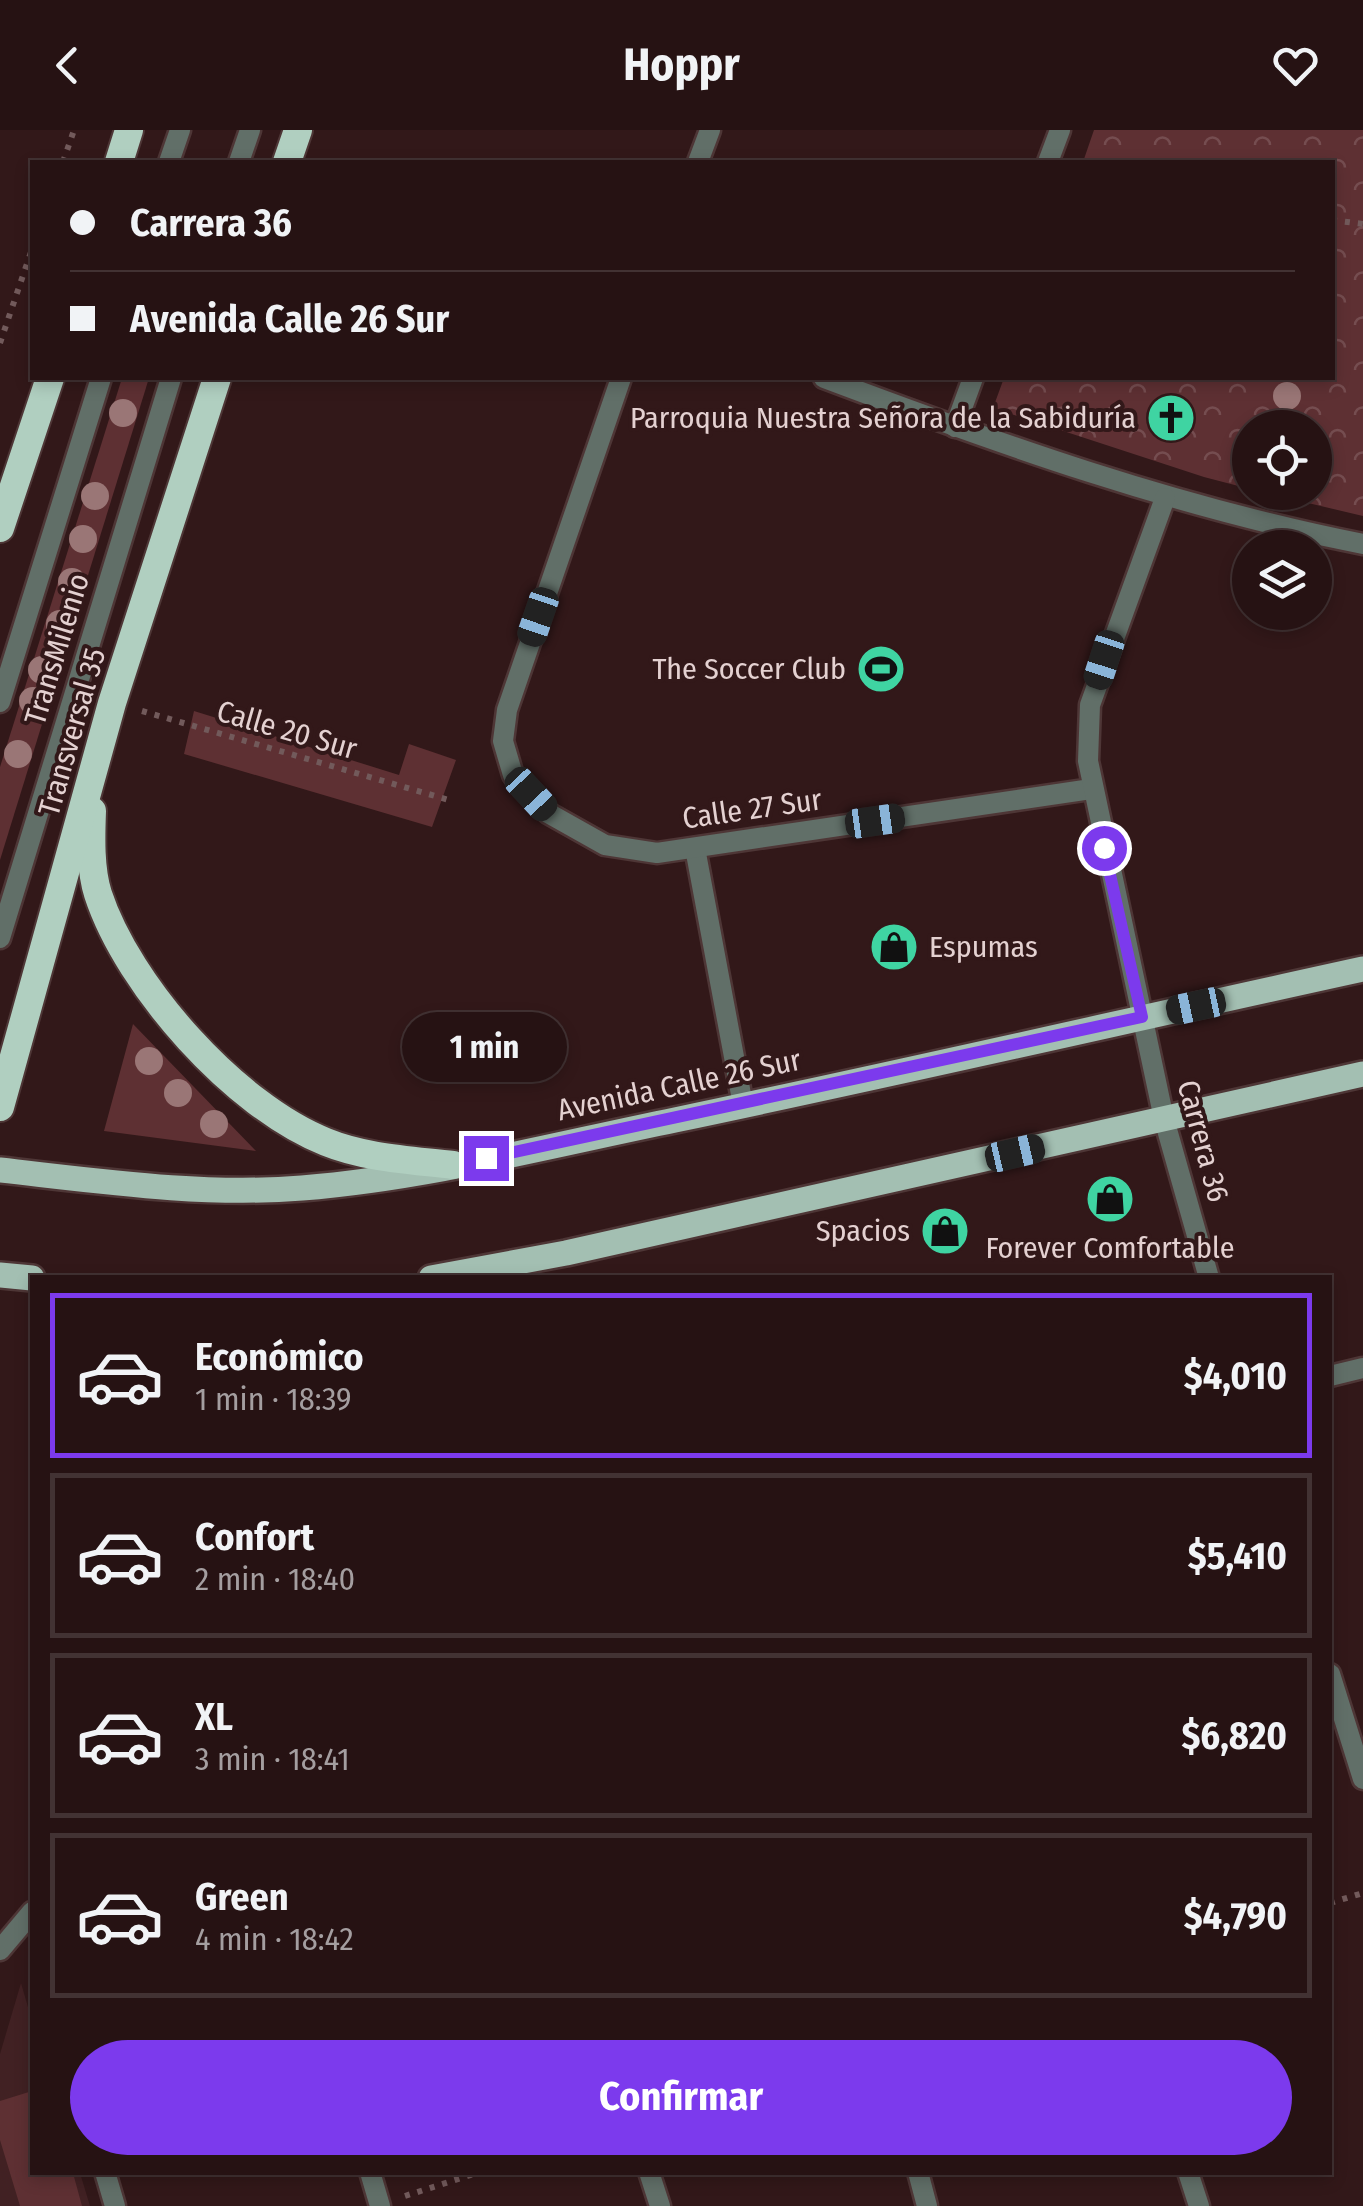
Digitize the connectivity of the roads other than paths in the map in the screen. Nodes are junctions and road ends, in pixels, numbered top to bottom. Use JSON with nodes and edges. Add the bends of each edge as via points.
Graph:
{"nodes":[{"id":1,"x":129,"y":130,"type":"edge"},
{"id":2,"x":180,"y":130,"type":"edge"},
{"id":3,"x":250,"y":130,"type":"edge"},
{"id":4,"x":298,"y":130,"type":"edge"},
{"id":5,"x":710,"y":130,"type":"edge"},
{"id":6,"x":1060,"y":130,"type":"edge"},
{"id":7,"x":120,"y":160,"type":"edge"},
{"id":8,"x":170,"y":160,"type":"edge"},
{"id":9,"x":240,"y":160,"type":"edge"},
{"id":10,"x":288,"y":160,"type":"edge"},
{"id":11,"x":699,"y":160,"type":"edge"},
{"id":12,"x":1049,"y":160,"type":"edge"},
{"id":13,"x":49,"y":380,"type":"edge"},
{"id":14,"x":100,"y":380,"type":"edge"},
{"id":15,"x":170,"y":380,"type":"edge"},
{"id":16,"x":216,"y":380,"type":"edge"},
{"id":17,"x":620,"y":380,"type":"edge"},
{"id":18,"x":829,"y":380,"type":"edge"},
{"id":19,"x":971,"y":380,"type":"edge"},
{"id":20,"x":955,"y":427,"type":"junction"},
{"id":21,"x":1165,"y":498,"type":"junction"},
{"id":22,"x":1,"y":521,"type":"edge"},
{"id":23,"x":1363,"y":544,"type":"edge"},
{"id":24,"x":0,"y":702,"type":"edge"},
{"id":25,"x":94,"y":768,"type":"junction"},
{"id":26,"x":1091,"y":789,"type":"junction"},
{"id":27,"x":694,"y":848,"type":"junction"},
{"id":28,"x":0,"y":938,"type":"edge"},
{"id":29,"x":1363,"y":969,"type":"edge"},
{"id":30,"x":1142,"y":1017,"type":"junction"},
{"id":31,"x":1363,"y":1074,"type":"edge"},
{"id":32,"x":743,"y":1106,"type":"junction"},
{"id":33,"x":0,"y":1107,"type":"edge"},
{"id":34,"x":1164,"y":1119,"type":"junction"},
{"id":35,"x":453,"y":1166,"type":"junction"},
{"id":36,"x":0,"y":1170,"type":"edge"},
{"id":37,"x":448,"y":1275,"type":"edge"},
{"id":38,"x":1208,"y":1275,"type":"edge"},
{"id":39,"x":0,"y":1276,"type":"edge"},
{"id":40,"x":30,"y":1278,"type":"edge"},
{"id":41,"x":1363,"y":1368,"type":"edge"},
{"id":42,"x":1332,"y":1376,"type":"edge"},
{"id":43,"x":1332,"y":1680,"type":"edge"},
{"id":44,"x":1363,"y":1779,"type":"edge"},
{"id":45,"x":29,"y":1916,"type":"edge"},
{"id":46,"x":0,"y":1950,"type":"edge"},
{"id":47,"x":106,"y":2175,"type":"edge"},
{"id":48,"x":371,"y":2175,"type":"edge"},
{"id":49,"x":650,"y":2175,"type":"edge"},
{"id":50,"x":919,"y":2175,"type":"edge"},
{"id":51,"x":1189,"y":2175,"type":"edge"},
{"id":52,"x":380,"y":2205,"type":"edge"},
{"id":53,"x":115,"y":2206,"type":"edge"},
{"id":54,"x":660,"y":2206,"type":"edge"},
{"id":55,"x":928,"y":2206,"type":"edge"},
{"id":56,"x":1199,"y":2206,"type":"edge"}],
"edges":[{"from":1,"to":7,"type":"highway"},
{"from":2,"to":8,"type":"street"},
{"from":3,"to":9,"type":"street"},
{"from":4,"to":10,"type":"highway"},
{"from":5,"to":11,"type":"street"},
{"from":6,"to":12,"type":"street"},
{"from":13,"to":22,"type":"highway"},
{"from":14,"to":24,"type":"street","name":"TransMilenio"},
{"from":15,"to":28,"type":"street","name":"TransMilenio"},
{"from":16,"to":25,"type":"highway","name":"Transversal 35"},
{"from":17,"to":27,"type":"street","name":"Calle 27 Sur","via":[[507,710],[503,741],[513,775],[548,813],[604,845],[657,853]]},
{"from":18,"to":20,"type":"street"},
{"from":19,"to":20,"type":"street"},
{"from":20,"to":21,"type":"street"},
{"from":21,"to":23,"type":"street"},
{"from":21,"to":26,"type":"street","name":"Carrera 36","via":[[1090,705]]},
{"from":25,"to":33,"type":"highway","name":"Transversal 35"},
{"from":25,"to":35,"type":"highway","via":[[97,892],[140,978],[180,1030],[244,1090],[322,1141]]},
{"from":26,"to":27,"type":"street","name":"Calle 27 Sur"},
{"from":26,"to":30,"type":"street","name":"Carrera 36"},
{"from":27,"to":32,"type":"street"},
{"from":29,"to":30,"type":"main road","name":"Avenida Calle 26 Sur"},
{"from":30,"to":32,"type":"main road","name":"Avenida Calle 26 Sur"},
{"from":30,"to":34,"type":"street","name":"Carrera 36"},
{"from":31,"to":34,"type":"main road"},
{"from":32,"to":35,"type":"main road","name":"Avenida Calle 26 Sur"},
{"from":34,"to":37,"type":"main road"},
{"from":34,"to":38,"type":"street","name":"Carrera 36"},
{"from":35,"to":36,"type":"main road","name":"Avenida Calle 26 Sur","via":[[261,1190]]},
{"from":39,"to":40,"type":"main road"},
{"from":41,"to":42,"type":"street"},
{"from":43,"to":44,"type":"street"},
{"from":45,"to":46,"type":"street"},
{"from":47,"to":53,"type":"street"},
{"from":48,"to":52,"type":"street"},
{"from":49,"to":54,"type":"street"},
{"from":50,"to":55,"type":"street"},
{"from":51,"to":56,"type":"street"}]}
